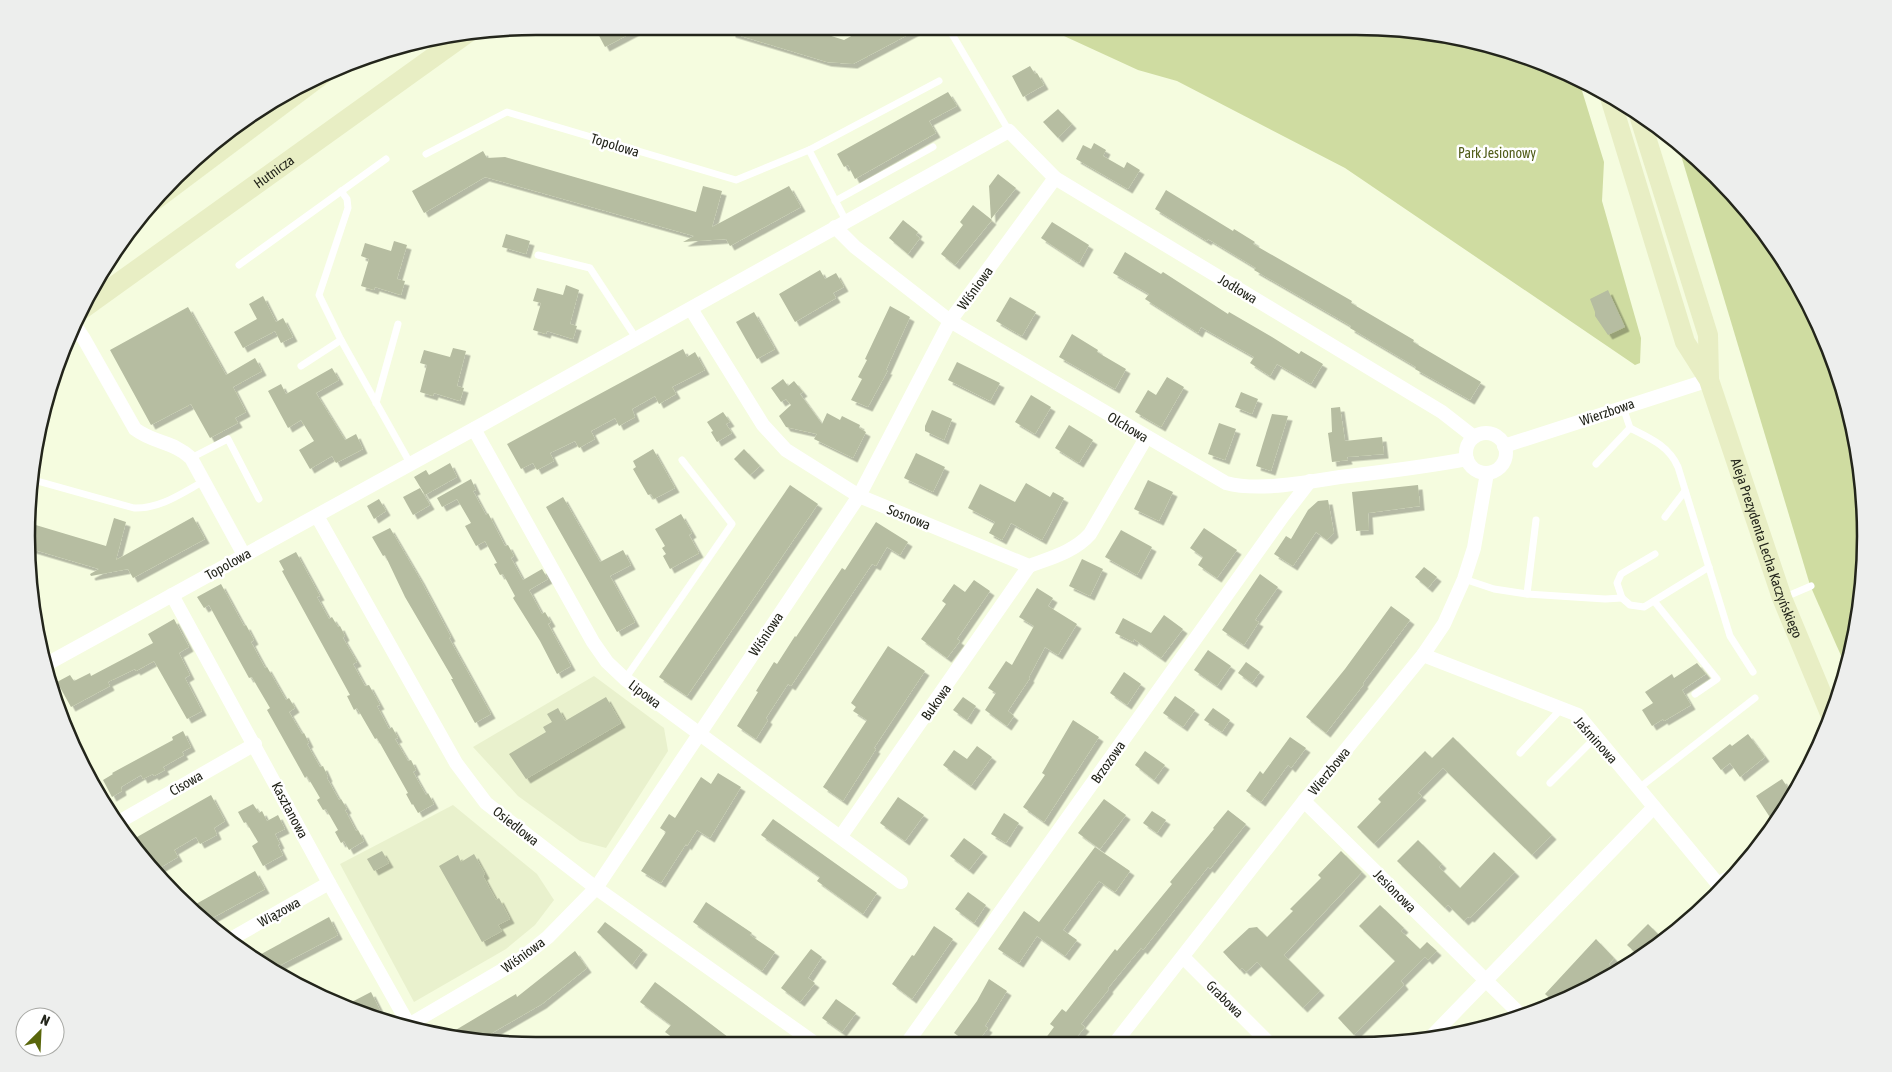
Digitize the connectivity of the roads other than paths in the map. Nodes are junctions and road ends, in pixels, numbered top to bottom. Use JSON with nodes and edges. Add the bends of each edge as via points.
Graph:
{"nodes":[{"id":1,"x":953,"y":35,"type":"edge"},
{"id":2,"x":455,"y":42,"type":"edge"},
{"id":3,"x":939,"y":81,"type":"dead end"},
{"id":4,"x":1613,"y":106,"type":"edge"},
{"id":5,"x":251,"y":124,"type":"edge"},
{"id":6,"x":1643,"y":126,"type":"edge"},
{"id":7,"x":1010,"y":131,"type":"junction"},
{"id":8,"x":933,"y":147,"type":"dead end"},
{"id":9,"x":809,"y":150,"type":"junction"},
{"id":10,"x":426,"y":154,"type":"dead end"},
{"id":11,"x":386,"y":159,"type":"dead end"},
{"id":12,"x":202,"y":163,"type":"edge"},
{"id":13,"x":1055,"y":178,"type":"junction"},
{"id":14,"x":341,"y":191,"type":"junction"},
{"id":15,"x":835,"y":201,"type":"junction"},
{"id":16,"x":841,"y":224,"type":"junction"},
{"id":17,"x":538,"y":255,"type":"dead end"},
{"id":18,"x":239,"y":265,"type":"dead end"},
{"id":19,"x":94,"y":301,"type":"edge"},
{"id":20,"x":691,"y":308,"type":"junction"},
{"id":21,"x":950,"y":321,"type":"junction"},
{"id":22,"x":398,"y":324,"type":"dead end"},
{"id":23,"x":79,"y":331,"type":"edge"},
{"id":24,"x":636,"y":338,"type":"junction"},
{"id":25,"x":341,"y":340,"type":"junction"},
{"id":26,"x":301,"y":366,"type":"dead end"},
{"id":27,"x":1709,"y":380,"type":"junction"},
{"id":28,"x":376,"y":403,"type":"junction"},
{"id":29,"x":1623,"y":407,"type":"junction"},
{"id":30,"x":1630,"y":428,"type":"junction"},
{"id":31,"x":474,"y":429,"type":"junction"},
{"id":32,"x":1474,"y":437,"type":"junction"},
{"id":33,"x":1146,"y":438,"type":"junction"},
{"id":34,"x":1504,"y":446,"type":"junction"},
{"id":35,"x":191,"y":458,"type":"junction"},
{"id":36,"x":1466,"y":459,"type":"junction"},
{"id":37,"x":682,"y":460,"type":"dead end"},
{"id":38,"x":410,"y":463,"type":"junction"},
{"id":39,"x":1596,"y":464,"type":"dead end"},
{"id":40,"x":1487,"y":473,"type":"junction"},
{"id":41,"x":38,"y":481,"type":"edge"},
{"id":42,"x":204,"y":481,"type":"junction"},
{"id":43,"x":1310,"y":482,"type":"junction"},
{"id":44,"x":1685,"y":491,"type":"junction"},
{"id":45,"x":859,"y":496,"type":"junction"},
{"id":46,"x":259,"y":498,"type":"dead end"},
{"id":47,"x":317,"y":516,"type":"junction"},
{"id":48,"x":1665,"y":517,"type":"dead end"},
{"id":49,"x":1536,"y":520,"type":"dead end"},
{"id":50,"x":1655,"y":554,"type":"dead end"},
{"id":51,"x":244,"y":555,"type":"junction"},
{"id":52,"x":1029,"y":566,"type":"junction"},
{"id":53,"x":1709,"y":568,"type":"junction"},
{"id":54,"x":1464,"y":579,"type":"junction"},
{"id":55,"x":1812,"y":586,"type":"dead end"},
{"id":56,"x":1527,"y":594,"type":"junction"},
{"id":57,"x":172,"y":595,"type":"junction"},
{"id":58,"x":1622,"y":598,"type":"junction"},
{"id":59,"x":1782,"y":598,"type":"junction"},
{"id":60,"x":1654,"y":600,"type":"junction"},
{"id":61,"x":1423,"y":655,"type":"junction"},
{"id":62,"x":51,"y":661,"type":"edge"},
{"id":63,"x":1753,"y":672,"type":"dead end"},
{"id":64,"x":625,"y":679,"type":"junction"},
{"id":65,"x":1695,"y":694,"type":"dead end"},
{"id":66,"x":1755,"y":698,"type":"dead end"},
{"id":67,"x":1827,"y":706,"type":"edge"},
{"id":68,"x":1561,"y":709,"type":"junction"},
{"id":69,"x":698,"y":734,"type":"junction"},
{"id":70,"x":1596,"y":737,"type":"junction"},
{"id":71,"x":255,"y":744,"type":"junction"},
{"id":72,"x":1520,"y":753,"type":"dead end"},
{"id":73,"x":1550,"y":783,"type":"dead end"},
{"id":74,"x":1639,"y":788,"type":"junction"},
{"id":75,"x":1304,"y":801,"type":"junction"},
{"id":76,"x":1654,"y":807,"type":"junction"},
{"id":77,"x":123,"y":820,"type":"edge"},
{"id":78,"x":841,"y":836,"type":"junction"},
{"id":79,"x":901,"y":882,"type":"dead end"},
{"id":80,"x":329,"y":883,"type":"junction"},
{"id":81,"x":1717,"y":883,"type":"edge"},
{"id":82,"x":596,"y":888,"type":"junction"},
{"id":83,"x":235,"y":936,"type":"edge"},
{"id":84,"x":1183,"y":957,"type":"junction"},
{"id":85,"x":1486,"y":980,"type":"junction"},
{"id":86,"x":1516,"y":1010,"type":"edge"},
{"id":87,"x":405,"y":1020,"type":"edge"},
{"id":88,"x":414,"y":1022,"type":"edge"},
{"id":89,"x":1438,"y":1030,"type":"edge"},
{"id":90,"x":806,"y":1037,"type":"edge"},
{"id":91,"x":911,"y":1037,"type":"edge"},
{"id":92,"x":1118,"y":1037,"type":"edge"},
{"id":93,"x":1263,"y":1037,"type":"edge"}],
"edges":[{"from":1,"to":7,"type":"lane"},
{"from":2,"to":19,"type":"main road","name":"Hutnicza"},
{"from":3,"to":9,"type":"lane","name":"Topolowa"},
{"from":4,"to":27,"type":"main road","name":"Aleja Prezydenta Lecha Kaczyńskiego","via":[[1685,342]]},
{"from":5,"to":12,"type":"main road"},
{"from":6,"to":27,"type":"main road","name":"Aleja Prezydenta Lecha Kaczyńskiego","via":[[1708,335]]},
{"from":7,"to":13,"type":"street","name":"Jodłowa"},
{"from":7,"to":16,"type":"street","name":"Topolowa"},
{"from":8,"to":15,"type":"lane"},
{"from":9,"to":10,"type":"lane","name":"Topolowa","via":[[736,180],[507,112]]},
{"from":9,"to":15,"type":"lane"},
{"from":11,"to":14,"type":"lane"},
{"from":13,"to":21,"type":"street","name":"Wiśniowa"},
{"from":13,"to":32,"type":"street","name":"Jodłowa","via":[[1442,412]]},
{"from":14,"to":18,"type":"lane"},
{"from":14,"to":25,"type":"lane","via":[[347,199],[348,208],[319,295]]},
{"from":15,"to":16,"type":"lane"},
{"from":16,"to":20,"type":"street","name":"Topolowa"},
{"from":16,"to":21,"type":"street","name":"Olchowa","via":[[856,247]]},
{"from":17,"to":24,"type":"lane","via":[[590,268]]},
{"from":20,"to":24,"type":"street","name":"Topolowa"},
{"from":20,"to":45,"type":"street","name":"Sosnowa","via":[[774,439]]},
{"from":21,"to":33,"type":"street","name":"Olchowa"},
{"from":21,"to":45,"type":"street","name":"Wiśniowa"},
{"from":22,"to":28,"type":"lane"},
{"from":23,"to":35,"type":"street","via":[[136,429],[145,437],[183,450]]},
{"from":24,"to":31,"type":"street","name":"Topolowa"},
{"from":25,"to":26,"type":"lane"},
{"from":25,"to":28,"type":"lane"},
{"from":27,"to":29,"type":"street","name":"Wierzbowa"},
{"from":27,"to":59,"type":"main road","name":"Aleja Prezydenta Lecha Kaczyńskiego"},
{"from":28,"to":38,"type":"lane"},
{"from":29,"to":30,"type":"lane"},
{"from":29,"to":34,"type":"street","name":"Wierzbowa"},
{"from":30,"to":39,"type":"lane"},
{"from":30,"to":44,"type":"lane","via":[[1667,449],[1674,457]]},
{"from":31,"to":38,"type":"street","name":"Topolowa"},
{"from":31,"to":64,"type":"street","name":"Lipowa","via":[[593,642]]},
{"from":32,"to":34,"type":"street","via":[[1482,433],[1491,434]]},
{"from":32,"to":36,"type":"street","via":[[1468,443]]},
{"from":33,"to":43,"type":"street","name":"Olchowa","via":[[1236,486],[1246,488]]},
{"from":33,"to":52,"type":"street","via":[[1083,542]]},
{"from":34,"to":40,"type":"street","via":[[1504,460],[1494,471]]},
{"from":35,"to":42,"type":"street"},
{"from":35,"to":46,"type":"lane","via":[[228,439]]},
{"from":36,"to":40,"type":"street","via":[[1474,469]]},
{"from":36,"to":43,"type":"street","name":"Olchowa"},
{"from":37,"to":64,"type":"lane","via":[[732,524]]},
{"from":38,"to":47,"type":"street","name":"Topolowa"},
{"from":40,"to":54,"type":"street","name":"Wierzbowa","via":[[1474,548]]},
{"from":41,"to":42,"type":"lane","via":[[134,508],[146,508],[157,506]]},
{"from":42,"to":51,"type":"street"},
{"from":43,"to":91,"type":"street","name":"Brzozowa"},
{"from":44,"to":48,"type":"lane"},
{"from":44,"to":53,"type":"lane"},
{"from":45,"to":52,"type":"street","name":"Sosnowa"},
{"from":45,"to":69,"type":"street","name":"Wiśniowa"},
{"from":47,"to":51,"type":"street","name":"Topolowa"},
{"from":47,"to":82,"type":"street","name":"Osiedlowa","via":[[456,763],[486,803]]},
{"from":49,"to":56,"type":"lane"},
{"from":50,"to":58,"type":"lane","via":[[1617,579]]},
{"from":51,"to":57,"type":"street","name":"Topolowa"},
{"from":52,"to":78,"type":"street","name":"Bukowa"},
{"from":53,"to":60,"type":"lane"},
{"from":53,"to":63,"type":"lane","via":[[1730,636]]},
{"from":54,"to":56,"type":"lane","via":[[1494,589]]},
{"from":54,"to":61,"type":"street","name":"Wierzbowa","via":[[1444,624]]},
{"from":55,"to":59,"type":"lane"},
{"from":56,"to":58,"type":"lane"},
{"from":57,"to":62,"type":"street","name":"Topolowa"},
{"from":57,"to":71,"type":"street","name":"Kasztanowa"},
{"from":58,"to":60,"type":"lane","via":[[1630,605],[1644,607]]},
{"from":59,"to":67,"type":"main road","name":"Aleja Prezydenta Lecha Kaczyńskiego"},
{"from":60,"to":65,"type":"lane","via":[[1717,679]]},
{"from":61,"to":68,"type":"street","name":"Jaśminowa"},
{"from":61,"to":75,"type":"street","name":"Wierzbowa"},
{"from":64,"to":69,"type":"street","name":"Lipowa"},
{"from":66,"to":74,"type":"lane"},
{"from":68,"to":70,"type":"street","name":"Jaśminowa","via":[[1578,716]]},
{"from":68,"to":72,"type":"lane"},
{"from":69,"to":78,"type":"street","name":"Lipowa"},
{"from":69,"to":82,"type":"street","name":"Wiśniowa"},
{"from":70,"to":73,"type":"lane"},
{"from":70,"to":74,"type":"street","name":"Jaśminowa"},
{"from":71,"to":77,"type":"street","name":"Cisowa"},
{"from":71,"to":80,"type":"street","name":"Kasztanowa"},
{"from":74,"to":76,"type":"street","name":"Jaśminowa"},
{"from":75,"to":84,"type":"street","name":"Wierzbowa"},
{"from":75,"to":85,"type":"street","name":"Jesionowa"},
{"from":76,"to":81,"type":"street","name":"Jaśminowa"},
{"from":76,"to":85,"type":"street"},
{"from":78,"to":79,"type":"street","name":"Lipowa"},
{"from":80,"to":83,"type":"street","name":"Wiązowa"},
{"from":80,"to":87,"type":"street","name":"Kasztanowa"},
{"from":82,"to":88,"type":"street","name":"Wiśniowa","via":[[548,937],[518,961]]},
{"from":82,"to":90,"type":"street","name":"Osiedlowa"},
{"from":84,"to":92,"type":"street","name":"Wierzbowa"},
{"from":84,"to":93,"type":"street","name":"Grabowa"},
{"from":85,"to":86,"type":"street","name":"Jesionowa"},
{"from":85,"to":89,"type":"street"}]}
